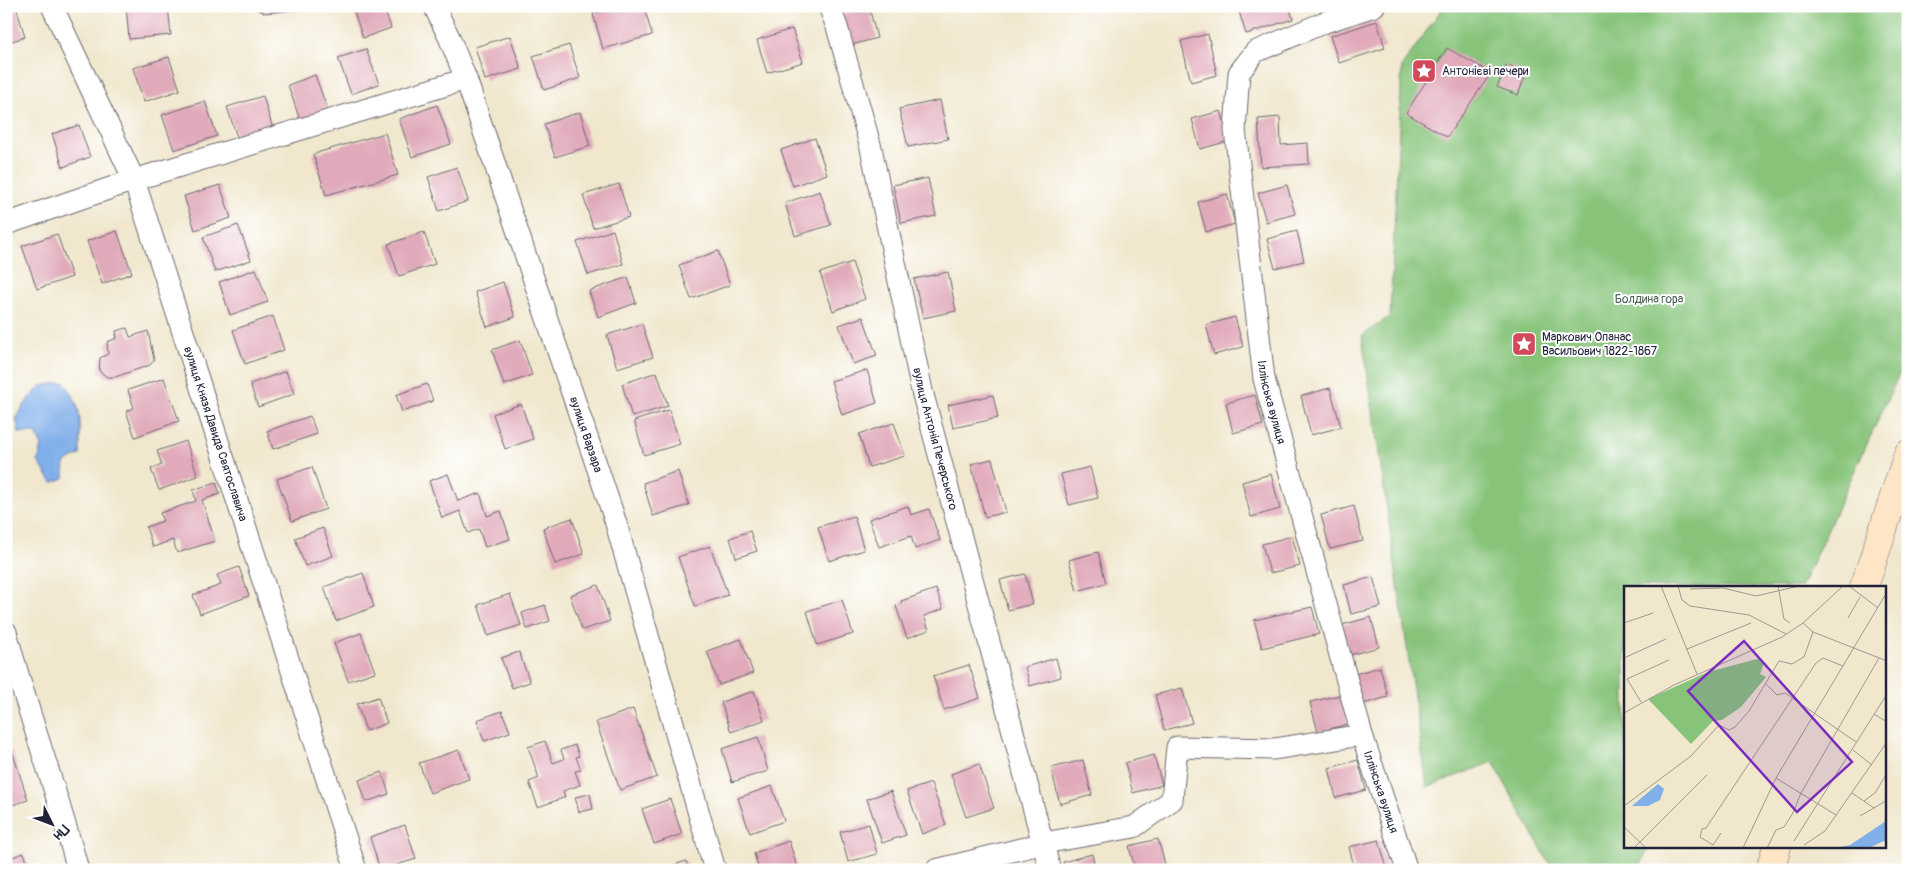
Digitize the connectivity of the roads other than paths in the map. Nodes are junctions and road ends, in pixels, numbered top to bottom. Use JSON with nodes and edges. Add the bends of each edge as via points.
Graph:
{"nodes":[{"id":1,"x":52,"y":6,"type":"edge"},
{"id":2,"x":434,"y":6,"type":"edge"},
{"id":3,"x":829,"y":6,"type":"edge"},
{"id":4,"x":1375,"y":6,"type":"edge"},
{"id":5,"x":466,"y":79,"type":"junction"},
{"id":6,"x":134,"y":180,"type":"junction"},
{"id":7,"x":6,"y":224,"type":"edge"},
{"id":8,"x":1908,"y":454,"type":"edge"},
{"id":9,"x":1864,"y":586,"type":"edge"},
{"id":10,"x":6,"y":632,"type":"edge"},
{"id":11,"x":1362,"y":735,"type":"junction"},
{"id":12,"x":1044,"y":843,"type":"junction"},
{"id":13,"x":1777,"y":848,"type":"edge"},
{"id":14,"x":78,"y":870,"type":"edge"},
{"id":15,"x":356,"y":870,"type":"edge"},
{"id":16,"x":715,"y":870,"type":"edge"},
{"id":17,"x":936,"y":870,"type":"edge"},
{"id":18,"x":1050,"y":870,"type":"edge"},
{"id":19,"x":1407,"y":870,"type":"edge"},
{"id":20,"x":1770,"y":870,"type":"edge"}],
"edges":[{"from":1,"to":6,"type":"street","name":"вулиця Князя Давида Святославича"},
{"from":2,"to":5,"type":"street","name":"вулиця Варзара"},
{"from":3,"to":12,"type":"street","name":"вулиця Антонія Печерського","via":[[871,148],[922,392]]},
{"from":4,"to":11,"type":"street","name":"Іллінська вулиця","via":[[1325,22],[1255,52],[1239,73],[1235,130],[1264,379]]},
{"from":5,"to":6,"type":"street"},
{"from":5,"to":16,"type":"street","name":"вулиця Варзара","via":[[615,520]]},
{"from":6,"to":7,"type":"street"},
{"from":6,"to":15,"type":"street","name":"вулиця Князя Давида Святославича"},
{"from":8,"to":9,"type":"main road"},
{"from":10,"to":14,"type":"street"},
{"from":11,"to":12,"type":"street","via":[[1274,749],[1177,747],[1172,800],[1134,827]]},
{"from":11,"to":19,"type":"street","name":"Іллінська вулиця"},
{"from":12,"to":17,"type":"street"},
{"from":12,"to":18,"type":"street","name":"вулиця Антонія Печерського"},
{"from":13,"to":20,"type":"main road"}]}
